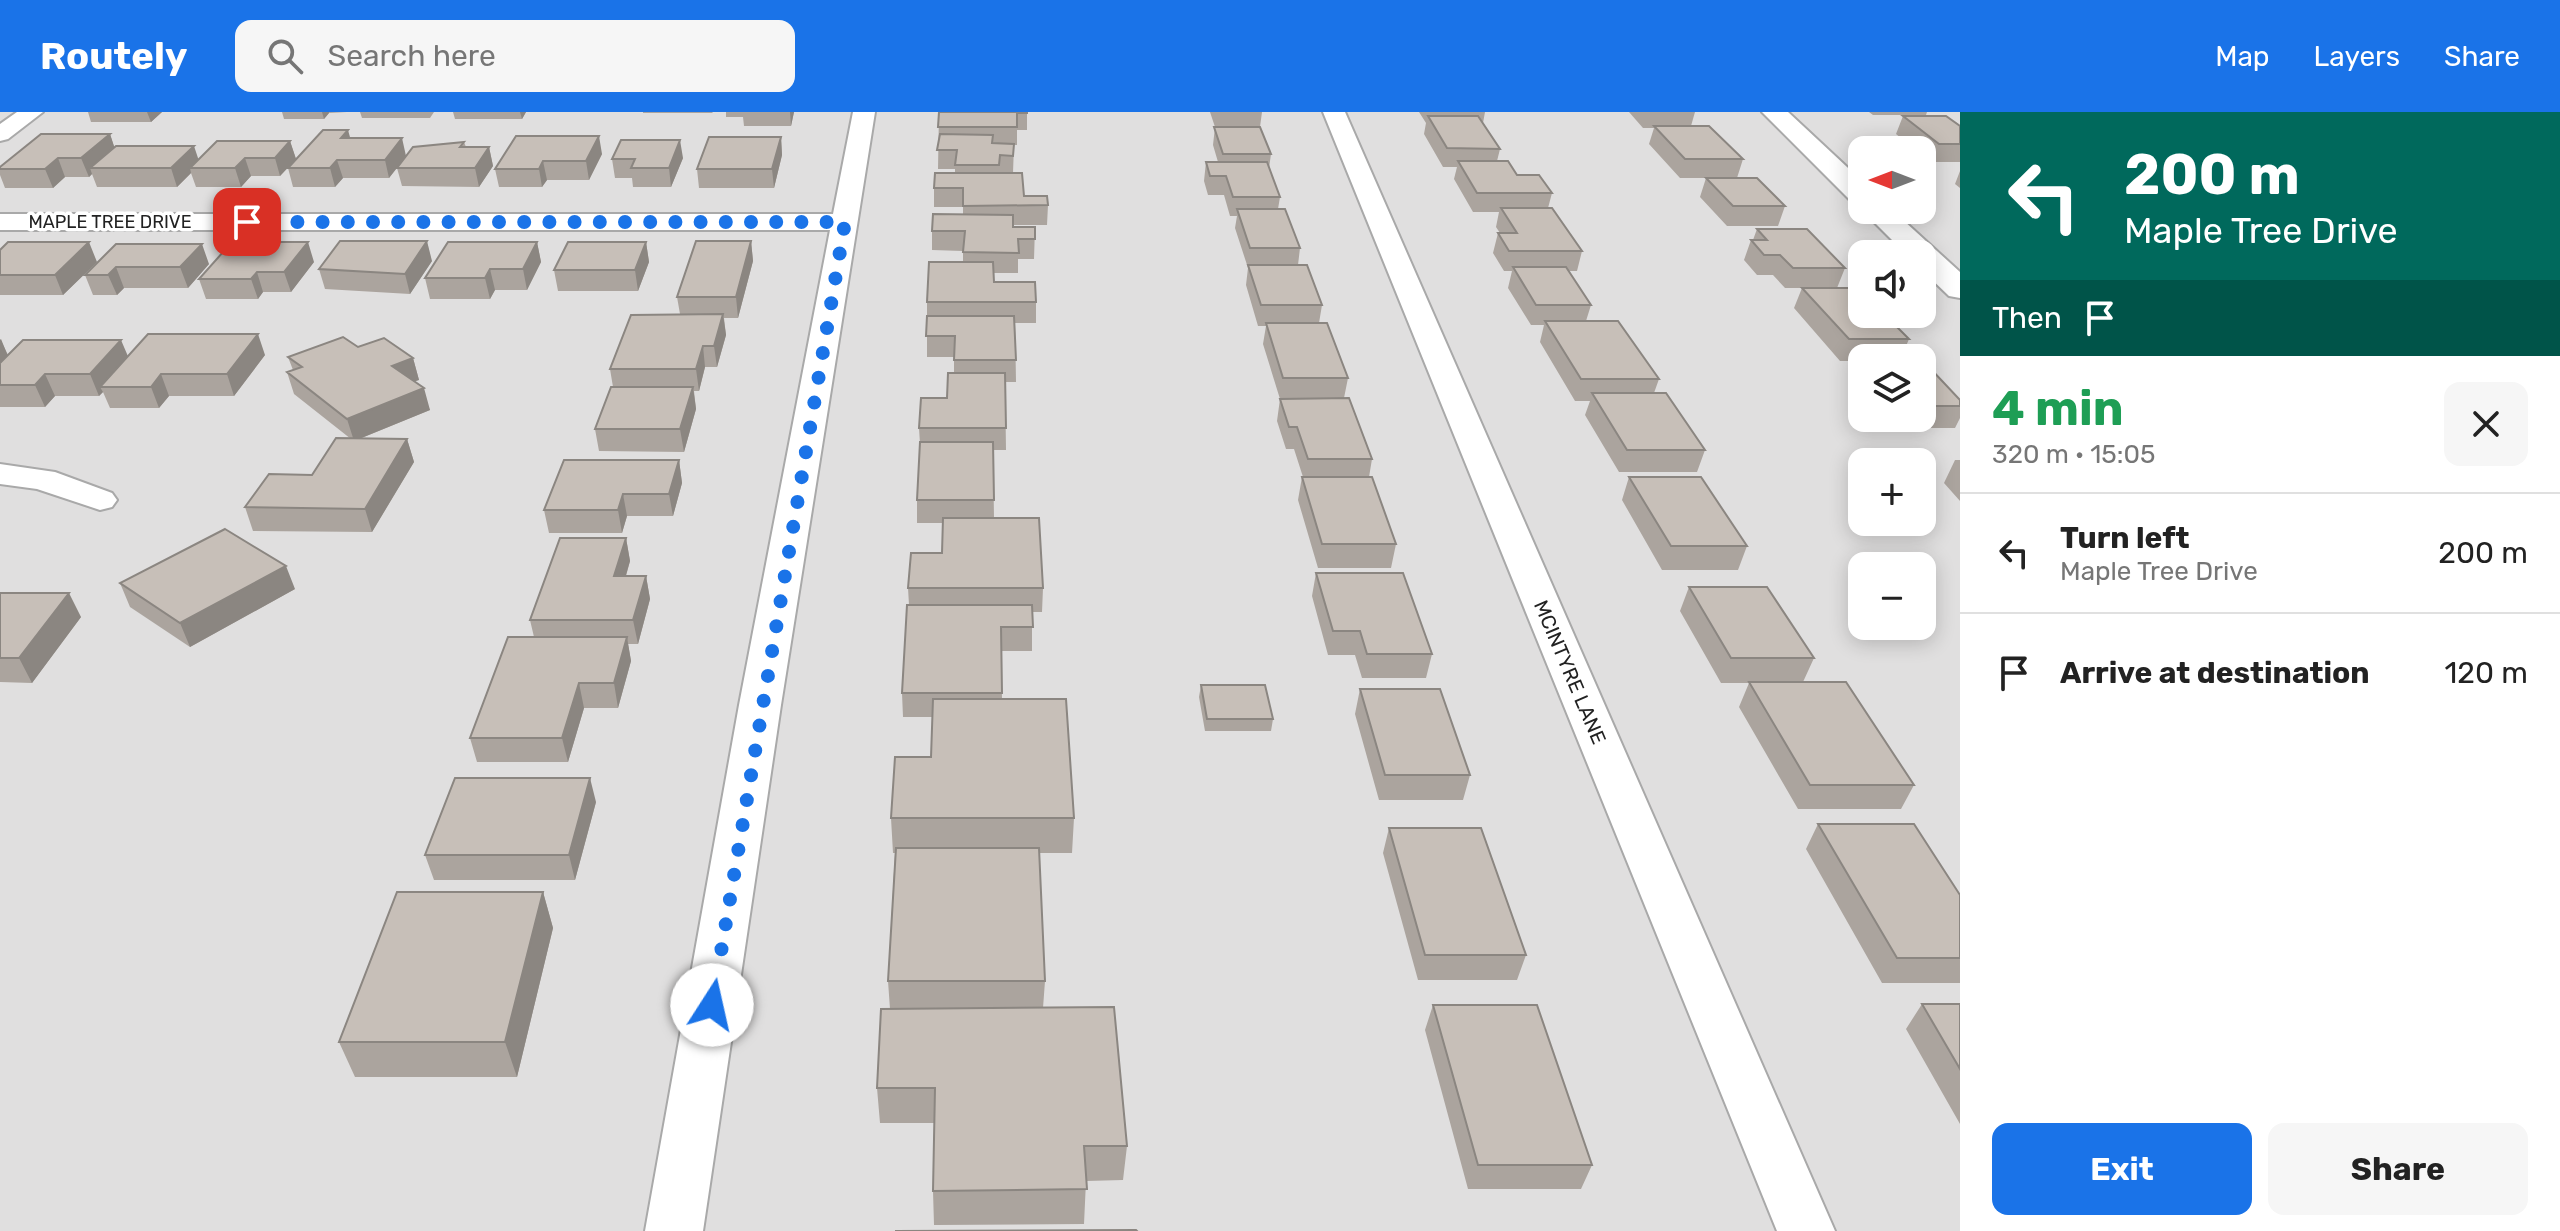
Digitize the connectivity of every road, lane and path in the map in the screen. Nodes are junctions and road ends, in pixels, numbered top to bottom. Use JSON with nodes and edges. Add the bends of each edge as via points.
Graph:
{"nodes":[{"id":1,"x":32,"y":112,"type":"edge"},
{"id":2,"x":864,"y":112,"type":"edge"},
{"id":3,"x":1334,"y":112,"type":"edge"},
{"id":4,"x":1774,"y":112,"type":"edge"},
{"id":5,"x":0,"y":134,"type":"edge"},
{"id":6,"x":1848,"y":183,"type":"edge"},
{"id":7,"x":0,"y":222,"type":"edge"},
{"id":8,"x":845,"y":222,"type":"junction"},
{"id":9,"x":1891,"y":224,"type":"edge"},
{"id":10,"x":1960,"y":289,"type":"edge"},
{"id":11,"x":0,"y":474,"type":"edge"},
{"id":12,"x":100,"y":500,"type":"dead end"},
{"id":13,"x":674,"y":1231,"type":"edge"},
{"id":14,"x":1806,"y":1231,"type":"edge"}],
"edges":[{"from":1,"to":5,"type":"street"},
{"from":2,"to":8,"type":"street"},
{"from":3,"to":14,"type":"street","name":"MCINTYRE LANE"},
{"from":4,"to":6,"type":"street"},
{"from":7,"to":8,"type":"street","name":"MAPLE TREE DRIVE"},
{"from":8,"to":13,"type":"street"},
{"from":9,"to":10,"type":"street"},
{"from":11,"to":12,"type":"street","via":[[43,479]]}]}
